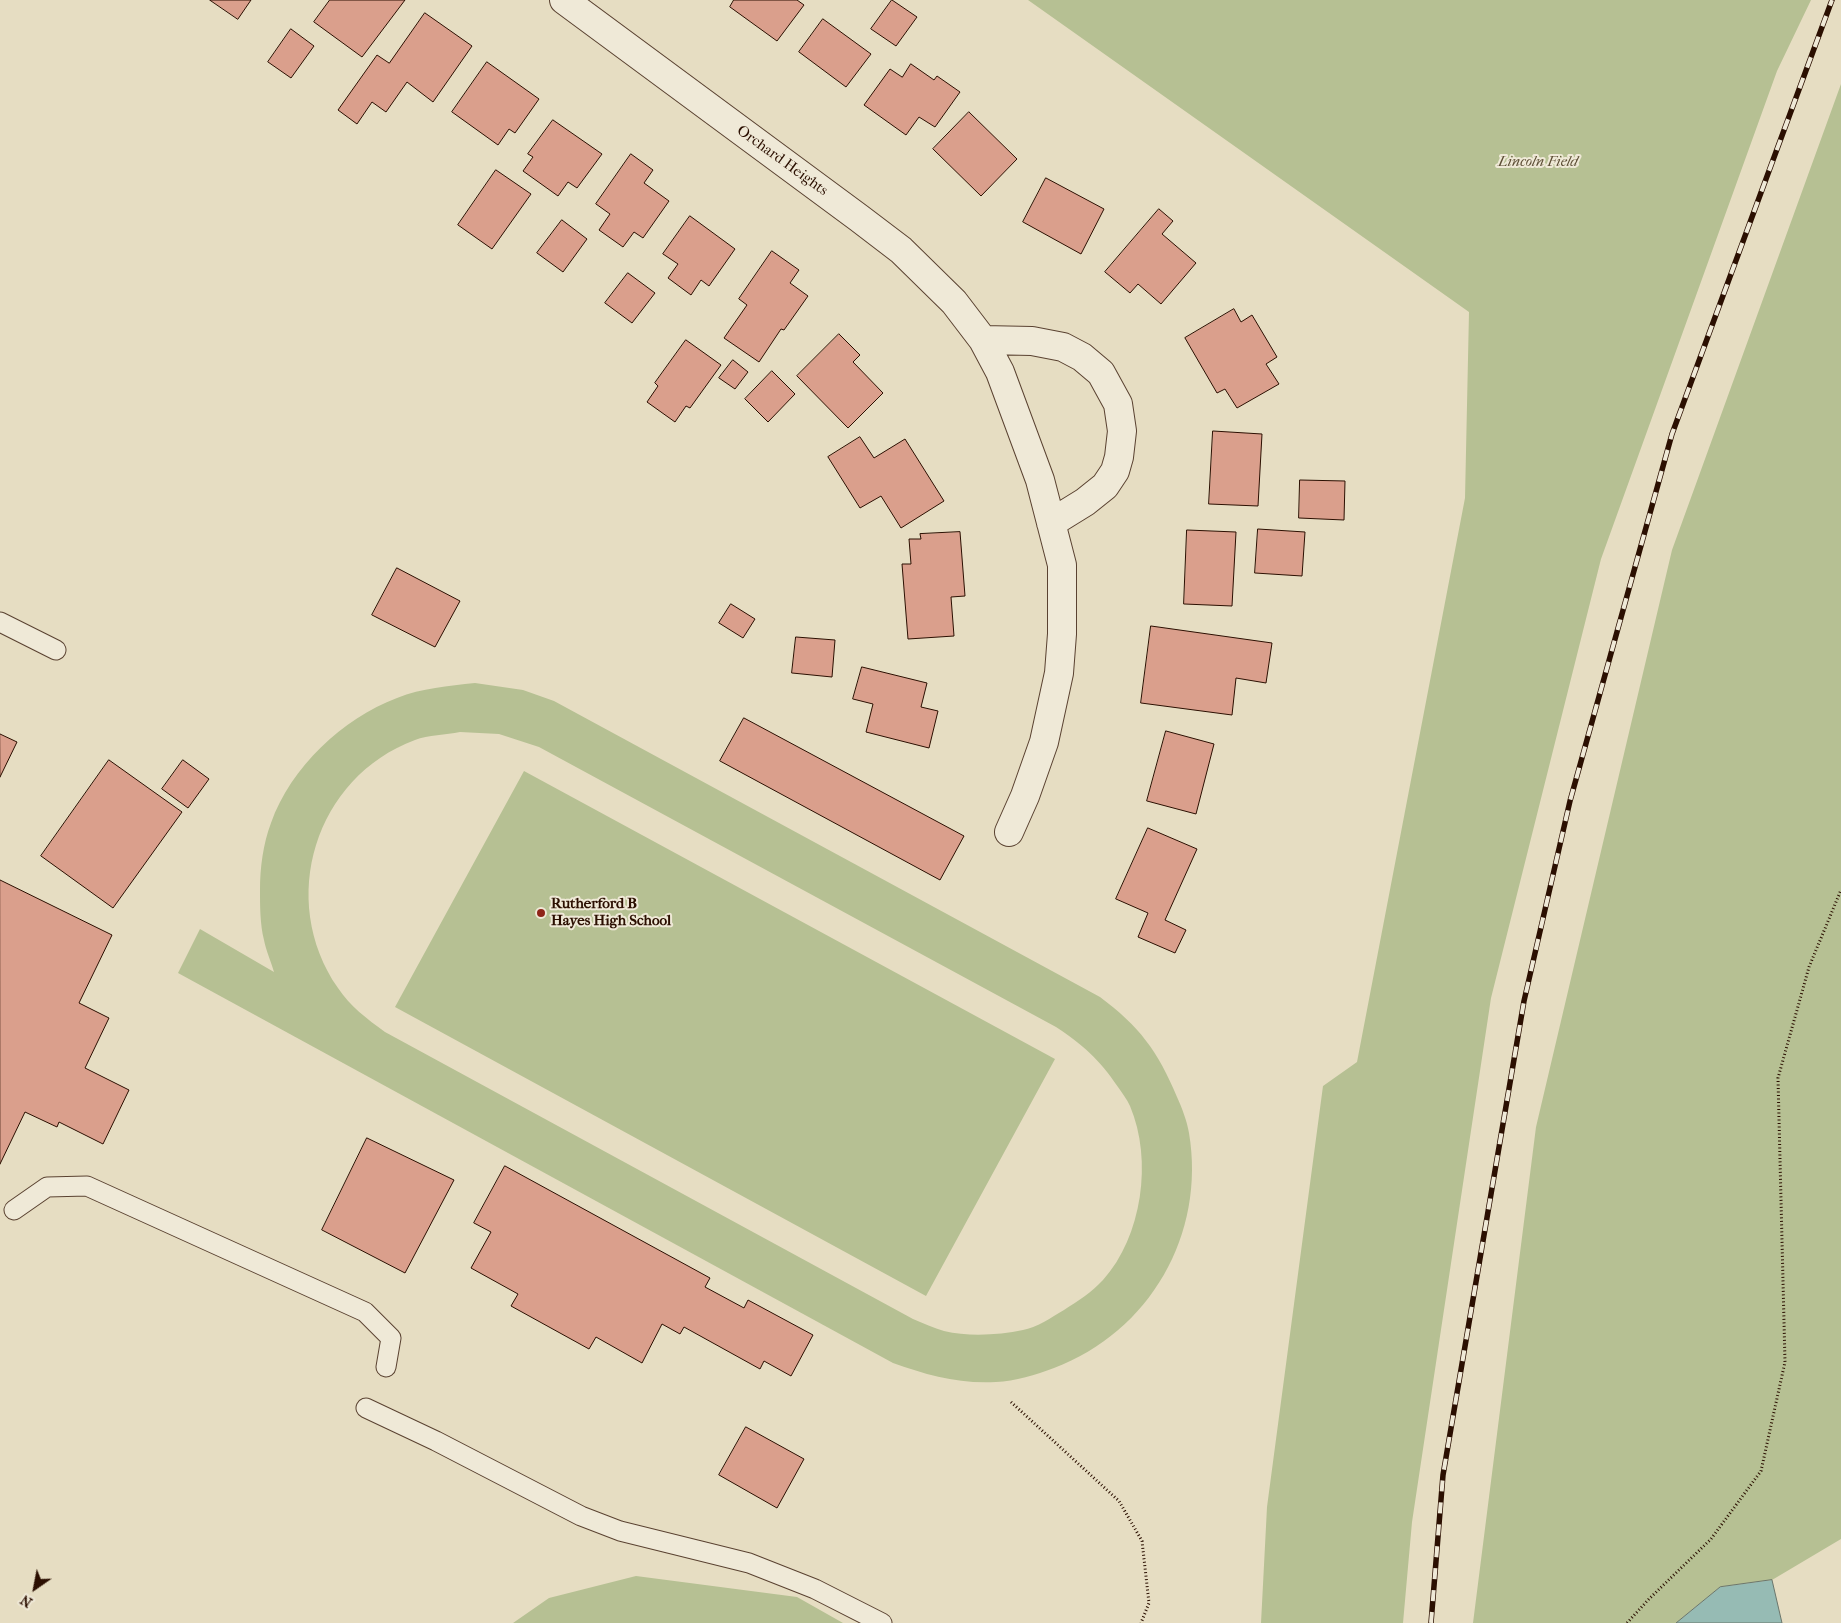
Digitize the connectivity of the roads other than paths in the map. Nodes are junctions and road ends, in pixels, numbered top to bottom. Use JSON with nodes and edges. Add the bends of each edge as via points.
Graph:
{"nodes":[{"id":1,"x":564,"y":0,"type":"edge"},
{"id":2,"x":983,"y":340,"type":"junction"},
{"id":3,"x":1051,"y":523,"type":"junction"},
{"id":4,"x":0,"y":622,"type":"edge"},
{"id":5,"x":56,"y":650,"type":"dead end"},
{"id":6,"x":1009,"y":832,"type":"dead end"},
{"id":7,"x":14,"y":1210,"type":"dead end"},
{"id":8,"x":386,"y":1367,"type":"dead end"},
{"id":9,"x":366,"y":1408,"type":"dead end"},
{"id":10,"x":882,"y":1623,"type":"edge"}],
"edges":[{"from":1,"to":2,"type":"street","name":"Orchard Heights","via":[[901,250],[954,302]]},
{"from":2,"to":3,"type":"street","name":"Orchard Heights","via":[[1007,390],[1040,480]]},
{"from":2,"to":3,"type":"street","via":[[1032,341],[1062,347],[1082,357],[1101,373],[1118,404],[1122,431],[1115,470],[1105,486]]},
{"from":3,"to":6,"type":"street","name":"Orchard Heights","via":[[1062,565],[1059,673],[1044,742]]},
{"from":4,"to":5,"type":"lane"},
{"from":7,"to":8,"type":"lane","via":[[47,1187],[87,1186],[364,1312],[391,1338]]},
{"from":9,"to":10,"type":"lane","via":[[581,1516],[620,1531],[749,1563],[815,1589]]}]}
